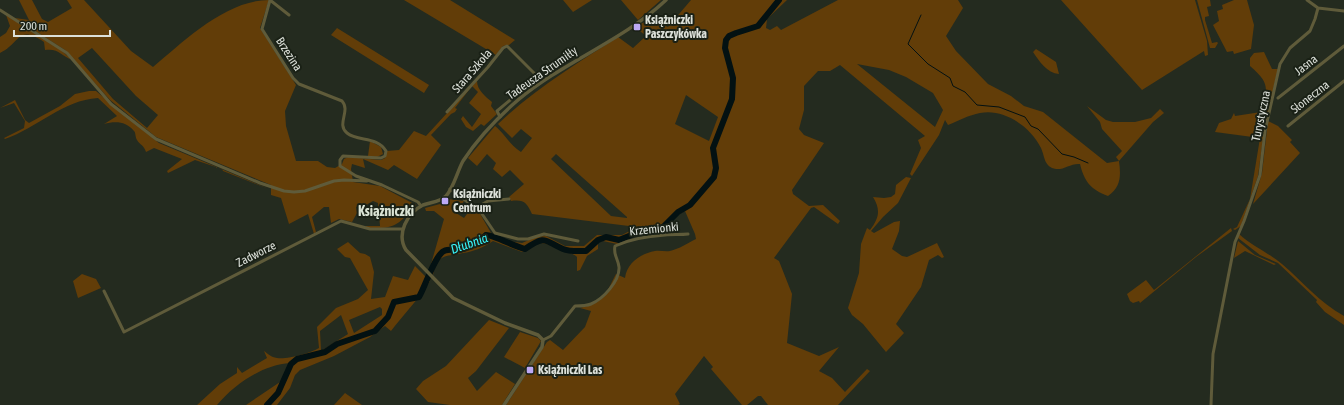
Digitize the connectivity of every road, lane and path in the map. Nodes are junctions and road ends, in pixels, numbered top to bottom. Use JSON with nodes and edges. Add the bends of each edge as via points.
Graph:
{"nodes":[{"id":1,"x":270,"y":0,"type":"edge"},
{"id":2,"x":666,"y":0,"type":"edge"},
{"id":3,"x":1306,"y":0,"type":"edge"},
{"id":4,"x":1318,"y":8,"type":"junction"},
{"id":5,"x":0,"y":10,"type":"edge"},
{"id":6,"x":1344,"y":11,"type":"edge"},
{"id":7,"x":289,"y":15,"type":"dead end"},
{"id":8,"x":1344,"y":46,"type":"edge"},
{"id":9,"x":1344,"y":82,"type":"edge"},
{"id":10,"x":1278,"y":98,"type":"dead end"},
{"id":11,"x":447,"y":112,"type":"dead end"},
{"id":12,"x":500,"y":117,"type":"junction"},
{"id":13,"x":1288,"y":126,"type":"dead end"},
{"id":14,"x":367,"y":181,"type":"junction"},
{"id":15,"x":450,"y":190,"type":"junction"},
{"id":16,"x":509,"y":199,"type":"dead end"},
{"id":17,"x":421,"y":206,"type":"junction"},
{"id":18,"x":476,"y":208,"type":"junction"},
{"id":19,"x":402,"y":229,"type":"junction"},
{"id":20,"x":688,"y":234,"type":"dead end"},
{"id":21,"x":578,"y":241,"type":"dead end"},
{"id":22,"x":104,"y":291,"type":"dead end"},
{"id":23,"x":542,"y":340,"type":"junction"},
{"id":24,"x":504,"y":405,"type":"edge"},
{"id":25,"x":1211,"y":405,"type":"edge"}],
"edges":[{"from":1,"to":7,"type":"street"},
{"from":1,"to":14,"type":"street","name":"Brzezina","via":[[262,30],[293,78],[299,84],[342,101],[346,108],[342,124],[344,130],[350,135],[367,138],[379,144],[386,151],[381,158],[341,158],[342,168]]},
{"from":2,"to":12,"type":"street","name":"Tadeusza Strumiłły","via":[[644,19],[540,84]]},
{"from":3,"to":4,"type":"street"},
{"from":4,"to":6,"type":"street"},
{"from":4,"to":25,"type":"street","name":"Turystyczna","via":[[1310,31],[1290,48],[1280,64],[1264,131],[1260,175],[1236,236],[1213,354]]},
{"from":5,"to":14,"type":"street","via":[[67,53],[111,104],[156,139],[260,183],[294,192],[334,181]]},
{"from":8,"to":10,"type":"street","name":"Jasna"},
{"from":9,"to":13,"type":"street","name":"Słoneczna"},
{"from":11,"to":12,"type":"street","name":"Stara Szkoła","via":[[507,46],[536,75],[534,80],[497,111]]},
{"from":12,"to":15,"type":"street","name":"Tadeusza Strumiłły","via":[[477,141],[462,162]]},
{"from":14,"to":17,"type":"street","name":"Brzezina","via":[[382,185],[418,202]]},
{"from":15,"to":17,"type":"street","via":[[441,199]]},
{"from":15,"to":18,"type":"street"},
{"from":16,"to":18,"type":"street","via":[[488,201]]},
{"from":17,"to":19,"type":"street"},
{"from":18,"to":21,"type":"street","via":[[495,233],[509,238],[528,239],[544,234]]},
{"from":19,"to":22,"type":"street","name":"Zadworze","via":[[364,228],[341,221],[124,332]]},
{"from":19,"to":23,"type":"street","via":[[404,248],[457,301],[504,324],[538,335]]},
{"from":20,"to":23,"type":"street","name":"Krzemionki","via":[[667,234],[624,241],[615,246],[618,274],[602,299],[589,305],[575,306],[551,336]]},
{"from":23,"to":24,"type":"street","via":[[542,347]]}]}
